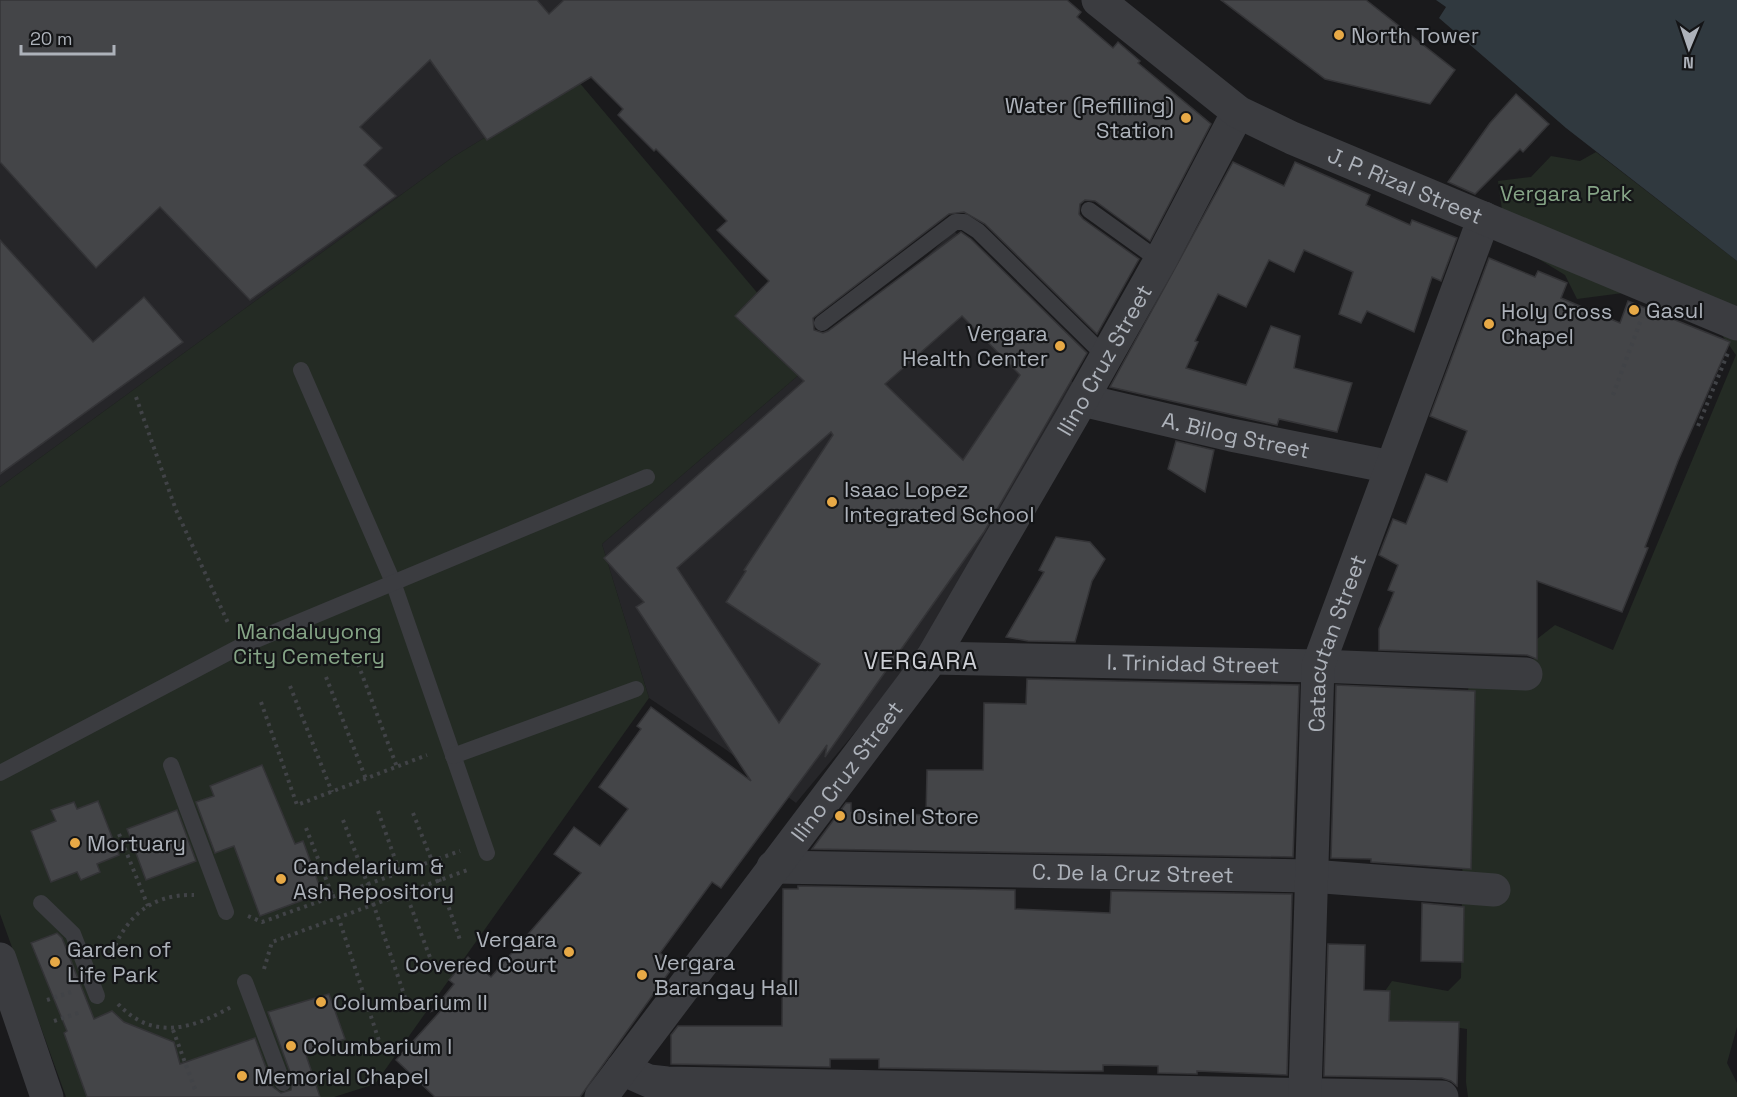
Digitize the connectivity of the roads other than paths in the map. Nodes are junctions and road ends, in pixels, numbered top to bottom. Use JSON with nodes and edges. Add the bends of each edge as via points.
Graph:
{"nodes":[{"id":1,"x":1098,"y":0,"type":"edge"},
{"id":2,"x":1238,"y":112,"type":"junction"},
{"id":3,"x":1089,"y":210,"type":"dead end"},
{"id":4,"x":1484,"y":218,"type":"junction"},
{"id":5,"x":1160,"y":261,"type":"junction"},
{"id":6,"x":822,"y":323,"type":"dead end"},
{"id":7,"x":1735,"y":333,"type":"edge"},
{"id":8,"x":1105,"y":356,"type":"junction"},
{"id":9,"x":301,"y":370,"type":"dead end"},
{"id":10,"x":1082,"y":400,"type":"junction"},
{"id":11,"x":1391,"y":467,"type":"junction"},
{"id":12,"x":647,"y":477,"type":"dead end"},
{"id":13,"x":393,"y":582,"type":"junction"},
{"id":14,"x":932,"y":658,"type":"junction"},
{"id":15,"x":1318,"y":666,"type":"junction"},
{"id":16,"x":1526,"y":674,"type":"dead end"},
{"id":17,"x":636,"y":689,"type":"dead end"},
{"id":18,"x":451,"y":751,"type":"junction"},
{"id":19,"x":171,"y":765,"type":"dead end"},
{"id":20,"x":0,"y":773,"type":"edge"},
{"id":21,"x":483,"y":854,"type":"road end"},
{"id":22,"x":773,"y":867,"type":"junction"},
{"id":23,"x":1311,"y":876,"type":"junction"},
{"id":24,"x":1494,"y":890,"type":"dead end"},
{"id":25,"x":41,"y":903,"type":"dead end"},
{"id":26,"x":226,"y":912,"type":"dead end"},
{"id":27,"x":0,"y":959,"type":"edge"},
{"id":28,"x":247,"y":989,"type":"road end"},
{"id":29,"x":95,"y":990,"type":"road end"},
{"id":30,"x":622,"y":1069,"type":"junction"},
{"id":31,"x":283,"y":1083,"type":"dead end"},
{"id":32,"x":999,"y":1093,"type":"edge"},
{"id":33,"x":1305,"y":1093,"type":"junction"},
{"id":34,"x":46,"y":1097,"type":"edge"},
{"id":35,"x":601,"y":1097,"type":"edge"},
{"id":36,"x":1442,"y":1097,"type":"edge"}],
"edges":[{"from":1,"to":2,"type":"street","name":"J. P. Rizal Street"},
{"from":2,"to":4,"type":"street","name":"J. P. Rizal Street"},
{"from":2,"to":5,"type":"street","name":"Ilino Cruz Street"},
{"from":3,"to":5,"type":"lane"},
{"from":4,"to":7,"type":"street","name":"J. P. Rizal Street","via":[[1653,289]]},
{"from":4,"to":11,"type":"street","name":"Catacutan Street"},
{"from":5,"to":8,"type":"street","name":"Ilino Cruz Street"},
{"from":6,"to":8,"type":"lane","via":[[955,222],[964,222],[978,231]]},
{"from":8,"to":10,"type":"street","name":"Ilino Cruz Street"},
{"from":9,"to":13,"type":"lane"},
{"from":10,"to":11,"type":"street","name":"A. Bilog Street"},
{"from":10,"to":14,"type":"street","name":"Ilino Cruz Street"},
{"from":11,"to":15,"type":"street","name":"Catacutan Street"},
{"from":12,"to":13,"type":"lane"},
{"from":13,"to":18,"type":"lane"},
{"from":13,"to":20,"type":"lane","via":[[239,647]]},
{"from":14,"to":15,"type":"street","name":"I. Trinidad Street"},
{"from":14,"to":22,"type":"street","name":"Ilino Cruz Street"},
{"from":15,"to":16,"type":"street","name":"I. Trinidad Street"},
{"from":15,"to":23,"type":"street","name":"Catacutan Street"},
{"from":17,"to":18,"type":"lane"},
{"from":18,"to":21,"type":"lane"},
{"from":19,"to":26,"type":"lane"},
{"from":22,"to":23,"type":"street","name":"C. De la Cruz Street"},
{"from":22,"to":30,"type":"street","name":"Ilino Cruz Street"},
{"from":23,"to":24,"type":"street","name":"C. De la Cruz Street"},
{"from":23,"to":33,"type":"street","name":"Catacutan Street"},
{"from":25,"to":29,"type":"lane","via":[[73,934]]},
{"from":27,"to":34,"type":"street"},
{"from":28,"to":31,"type":"lane"},
{"from":30,"to":32,"type":"street","via":[[649,1081],[667,1083]]},
{"from":30,"to":35,"type":"street","name":"Ilino Cruz Street"},
{"from":32,"to":33,"type":"street"},
{"from":33,"to":36,"type":"street"}]}
